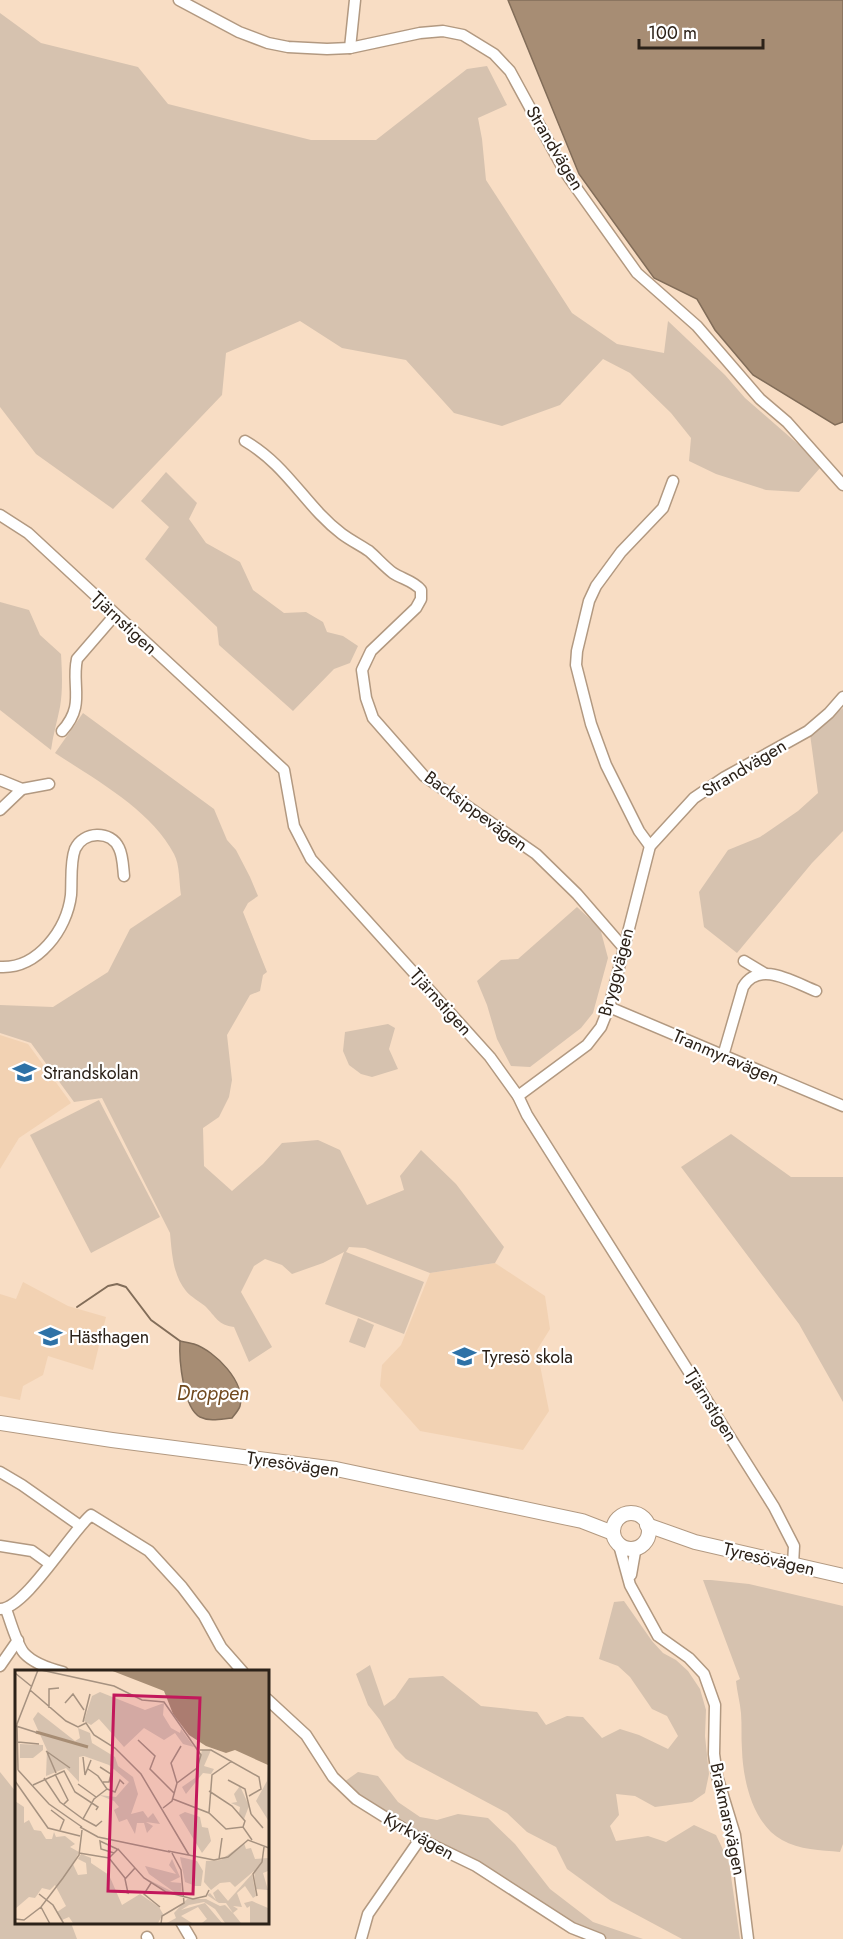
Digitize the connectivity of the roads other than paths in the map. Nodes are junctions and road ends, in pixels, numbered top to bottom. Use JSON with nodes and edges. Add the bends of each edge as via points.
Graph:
{"nodes":[{"id":1,"x":179,"y":0,"type":"edge"},
{"id":2,"x":355,"y":0,"type":"edge"},
{"id":3,"x":350,"y":48,"type":"junction"},
{"id":4,"x":245,"y":441,"type":"dead end"},
{"id":5,"x":673,"y":481,"type":"dead end"},
{"id":6,"x":843,"y":485,"type":"edge"},
{"id":7,"x":0,"y":515,"type":"edge"},
{"id":8,"x":115,"y":615,"type":"junction"},
{"id":9,"x":843,"y":697,"type":"edge"},
{"id":10,"x":62,"y":731,"type":"dead end"},
{"id":11,"x":0,"y":780,"type":"edge"},
{"id":12,"x":49,"y":784,"type":"dead end"},
{"id":13,"x":22,"y":789,"type":"junction"},
{"id":14,"x":0,"y":810,"type":"edge"},
{"id":15,"x":650,"y":846,"type":"junction"},
{"id":16,"x":124,"y":876,"type":"dead end"},
{"id":17,"x":623,"y":947,"type":"junction"},
{"id":18,"x":744,"y":961,"type":"dead end"},
{"id":19,"x":0,"y":966,"type":"edge"},
{"id":20,"x":764,"y":973,"type":"junction"},
{"id":21,"x":816,"y":991,"type":"dead end"},
{"id":22,"x":609,"y":1007,"type":"junction"},
{"id":23,"x":723,"y":1056,"type":"junction"},
{"id":24,"x":518,"y":1096,"type":"junction"},
{"id":25,"x":843,"y":1106,"type":"edge"},
{"id":26,"x":0,"y":1423,"type":"edge"},
{"id":27,"x":0,"y":1472,"type":"edge"},
{"id":28,"x":617,"y":1519,"type":"junction"},
{"id":29,"x":582,"y":1521,"type":"junction"},
{"id":30,"x":80,"y":1525,"type":"junction"},
{"id":31,"x":647,"y":1525,"type":"junction"},
{"id":32,"x":616,"y":1539,"type":"junction"},
{"id":33,"x":695,"y":1542,"type":"junction"},
{"id":34,"x":642,"y":1544,"type":"junction"},
{"id":35,"x":0,"y":1546,"type":"edge"},
{"id":36,"x":50,"y":1564,"type":"junction"},
{"id":37,"x":793,"y":1565,"type":"junction"},
{"id":38,"x":843,"y":1576,"type":"edge"},
{"id":39,"x":630,"y":1585,"type":"junction"},
{"id":40,"x":3,"y":1609,"type":"edge"},
{"id":41,"x":18,"y":1640,"type":"junction"},
{"id":42,"x":0,"y":1666,"type":"edge"},
{"id":43,"x":55,"y":1670,"type":"edge"},
{"id":44,"x":241,"y":1670,"type":"edge"},
{"id":45,"x":268,"y":1700,"type":"edge"},
{"id":46,"x":420,"y":1839,"type":"junction"},
{"id":47,"x":182,"y":1924,"type":"edge"},
{"id":48,"x":190,"y":1939,"type":"edge"},
{"id":49,"x":362,"y":1939,"type":"edge"},
{"id":50,"x":600,"y":1939,"type":"edge"},
{"id":51,"x":748,"y":1939,"type":"edge"}],
"edges":[{"from":1,"to":3,"type":"street","name":"Strandvägen","via":[[268,43],[304,49]]},
{"from":2,"to":3,"type":"street"},
{"from":3,"to":6,"type":"street","name":"Strandvägen","via":[[442,31],[463,35],[494,54],[510,71],[565,171],[638,273],[697,326]]},
{"from":4,"to":17,"type":"street","name":"Backsippevägen","via":[[280,468],[342,534],[421,590],[416,608],[371,651],[362,670],[374,718],[424,776],[536,854]]},
{"from":5,"to":15,"type":"street","via":[[663,508],[621,552],[596,586],[589,601],[576,665],[606,765]]},
{"from":7,"to":8,"type":"street","name":"Tjärnstigen","via":[[28,533]]},
{"from":8,"to":10,"type":"street","via":[[77,659],[76,702]]},
{"from":8,"to":24,"type":"street","name":"Tjärnstigen","via":[[284,770],[294,826],[311,859],[490,1057]]},
{"from":9,"to":15,"type":"street","name":"Strandvägen","via":[[808,731],[694,798]]},
{"from":11,"to":13,"type":"street"},
{"from":12,"to":13,"type":"street"},
{"from":13,"to":14,"type":"street"},
{"from":15,"to":17,"type":"street","name":"Bryggvägen"},
{"from":16,"to":19,"type":"street","via":[[120,849],[108,837],[87,837],[74,851],[68,909],[55,937],[26,960]]},
{"from":17,"to":22,"type":"street","name":"Bryggvägen"},
{"from":18,"to":20,"type":"street"},
{"from":20,"to":21,"type":"street"},
{"from":20,"to":23,"type":"street","via":[[755,974],[743,987]]},
{"from":22,"to":23,"type":"street","name":"Tranmyravägen"},
{"from":22,"to":24,"type":"street","name":"Bryggvägen","via":[[587,1046]]},
{"from":23,"to":25,"type":"street","name":"Tranmyravägen"},
{"from":24,"to":37,"type":"street","name":"Tjärnstigen","via":[[774,1507],[794,1546]]},
{"from":26,"to":29,"type":"main road","name":"Tyresövägen","via":[[336,1469]]},
{"from":27,"to":30,"type":"street"},
{"from":28,"to":29,"type":"main road","name":"Tyresövägen"},
{"from":28,"to":31,"type":"main road","name":"Tyresövägen","via":[[634,1514]]},
{"from":28,"to":32,"type":"main road","via":[[613,1527]]},
{"from":29,"to":32,"type":"main road","name":"Tyresövägen"},
{"from":30,"to":36,"type":"street"},
{"from":30,"to":44,"type":"street","via":[[91,1515],[148,1551],[182,1587],[221,1647]]},
{"from":31,"to":33,"type":"main road","name":"Tyresövägen"},
{"from":31,"to":34,"type":"main road","via":[[648,1535]]},
{"from":32,"to":34,"type":"main road","name":"Tyresövägen","via":[[628,1549]]},
{"from":32,"to":39,"type":"street","name":"Brakmarsvägen"},
{"from":33,"to":34,"type":"main road","name":"Tyresövägen","via":[[660,1540]]},
{"from":33,"to":37,"type":"main road","name":"Tyresövägen"},
{"from":34,"to":39,"type":"street","via":[[635,1552]]},
{"from":35,"to":36,"type":"street","via":[[32,1551]]},
{"from":36,"to":40,"type":"street","via":[[17,1601]]},
{"from":37,"to":38,"type":"main road","name":"Tyresövägen"},
{"from":39,"to":51,"type":"street","name":"Brakmarsvägen","via":[[658,1636],[704,1674],[715,1705],[717,1776],[735,1835]]},
{"from":40,"to":41,"type":"street"},
{"from":41,"to":42,"type":"street"},
{"from":41,"to":43,"type":"street","via":[[24,1653]]},
{"from":45,"to":46,"type":"street","name":"Kyrkvägen","via":[[306,1735],[333,1777],[356,1799]]},
{"from":46,"to":49,"type":"street","via":[[368,1914]]},
{"from":46,"to":50,"type":"street","name":"Kyrkvägen","via":[[476,1866],[572,1928]]},
{"from":47,"to":48,"type":"street"}]}
